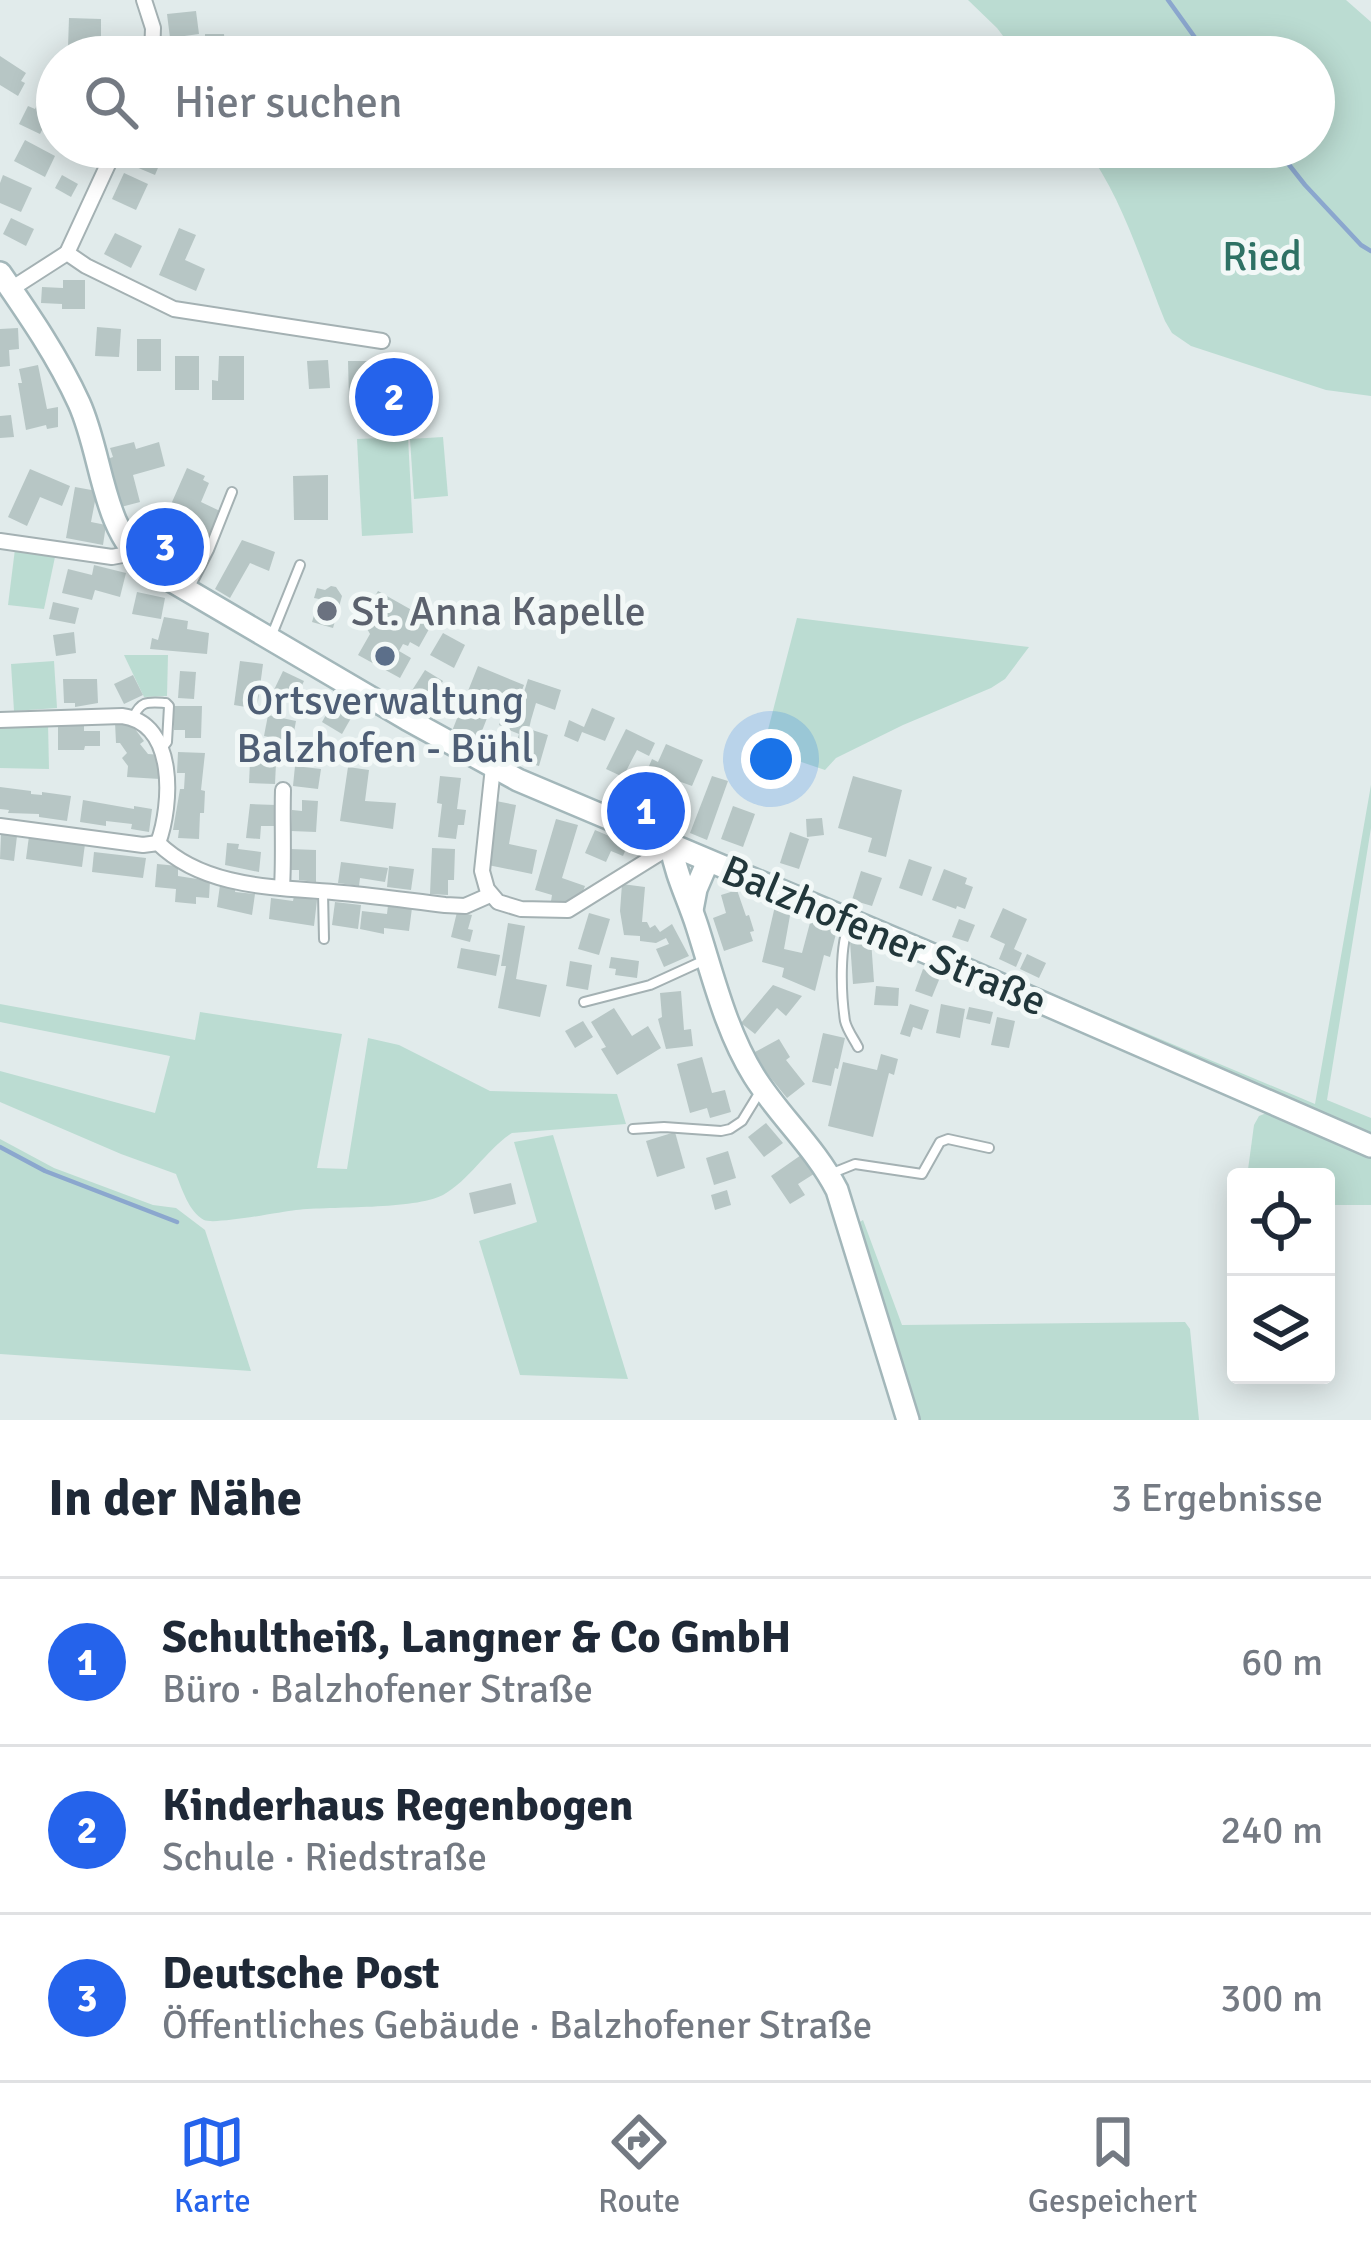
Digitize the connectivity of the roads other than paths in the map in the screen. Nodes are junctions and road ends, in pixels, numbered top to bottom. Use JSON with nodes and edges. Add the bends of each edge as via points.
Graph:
{"nodes":[{"id":1,"x":144,"y":0,"type":"edge"},
{"id":2,"x":153,"y":36,"type":"edge"},
{"id":3,"x":106,"y":168,"type":"edge"},
{"id":4,"x":67,"y":254,"type":"junction"},
{"id":5,"x":6,"y":281,"type":"edge"},
{"id":6,"x":382,"y":341,"type":"dead end"},
{"id":7,"x":232,"y":491,"type":"dead end"},
{"id":8,"x":0,"y":541,"type":"edge"},
{"id":9,"x":133,"y":553,"type":"junction"},
{"id":10,"x":300,"y":566,"type":"dead end"},
{"id":11,"x":188,"y":591,"type":"junction"},
{"id":12,"x":270,"y":638,"type":"junction"},
{"id":13,"x":133,"y":718,"type":"junction"},
{"id":14,"x":0,"y":720,"type":"edge"},
{"id":15,"x":162,"y":748,"type":"junction"},
{"id":16,"x":494,"y":767,"type":"junction"},
{"id":17,"x":283,"y":790,"type":"dead end"},
{"id":18,"x":0,"y":826,"type":"edge"},
{"id":19,"x":158,"y":844,"type":"junction"},
{"id":20,"x":671,"y":846,"type":"junction"},
{"id":21,"x":708,"y":861,"type":"junction"},
{"id":22,"x":282,"y":888,"type":"junction"},
{"id":23,"x":323,"y":892,"type":"junction"},
{"id":24,"x":490,"y":895,"type":"junction"},
{"id":25,"x":692,"y":910,"type":"junction"},
{"id":26,"x":851,"y":920,"type":"junction"},
{"id":27,"x":324,"y":940,"type":"dead end"},
{"id":28,"x":708,"y":959,"type":"junction"},
{"id":29,"x":584,"y":1002,"type":"dead end"},
{"id":30,"x":858,"y":1047,"type":"dead end"},
{"id":31,"x":763,"y":1089,"type":"junction"},
{"id":32,"x":633,"y":1129,"type":"dead end"},
{"id":33,"x":1371,"y":1146,"type":"edge"},
{"id":34,"x":989,"y":1148,"type":"dead end"},
{"id":35,"x":829,"y":1174,"type":"junction"},
{"id":36,"x":908,"y":1420,"type":"edge"}],
"edges":[{"from":1,"to":2,"type":"street"},
{"from":3,"to":4,"type":"street"},
{"from":4,"to":5,"type":"street"},
{"from":4,"to":6,"type":"street","via":[[174,309]]},
{"from":5,"to":9,"type":"street","via":[[80,406],[114,518]]},
{"from":7,"to":11,"type":"lane"},
{"from":8,"to":9,"type":"street"},
{"from":9,"to":11,"type":"street","name":"Balzhofener Straße"},
{"from":10,"to":12,"type":"lane"},
{"from":11,"to":12,"type":"street","name":"Balzhofener Straße"},
{"from":12,"to":16,"type":"street","name":"Balzhofener Straße"},
{"from":13,"to":14,"type":"street"},
{"from":13,"to":15,"type":"street"},
{"from":13,"to":15,"type":"lane","via":[[144,702],[169,706]]},
{"from":15,"to":19,"type":"street","via":[[165,826]]},
{"from":16,"to":20,"type":"street","name":"Balzhofener Straße"},
{"from":16,"to":24,"type":"street","via":[[482,852]]},
{"from":17,"to":22,"type":"street"},
{"from":18,"to":19,"type":"street"},
{"from":19,"to":22,"type":"street","via":[[211,875]]},
{"from":20,"to":21,"type":"street","name":"Balzhofener Straße"},
{"from":20,"to":24,"type":"street","via":[[568,910],[520,909]]},
{"from":20,"to":25,"type":"street"},
{"from":21,"to":25,"type":"street"},
{"from":21,"to":26,"type":"street","name":"Balzhofener Straße"},
{"from":22,"to":23,"type":"street"},
{"from":23,"to":24,"type":"street","via":[[465,906]]},
{"from":23,"to":27,"type":"lane"},
{"from":25,"to":28,"type":"street"},
{"from":26,"to":30,"type":"lane","via":[[843,960],[846,1025]]},
{"from":26,"to":33,"type":"street","name":"Balzhofener Straße"},
{"from":28,"to":29,"type":"lane"},
{"from":28,"to":31,"type":"street"},
{"from":31,"to":32,"type":"lane","via":[[730,1130]]},
{"from":31,"to":35,"type":"street"},
{"from":34,"to":35,"type":"lane","via":[[948,1138],[922,1174],[855,1164]]},
{"from":35,"to":36,"type":"street"}]}
